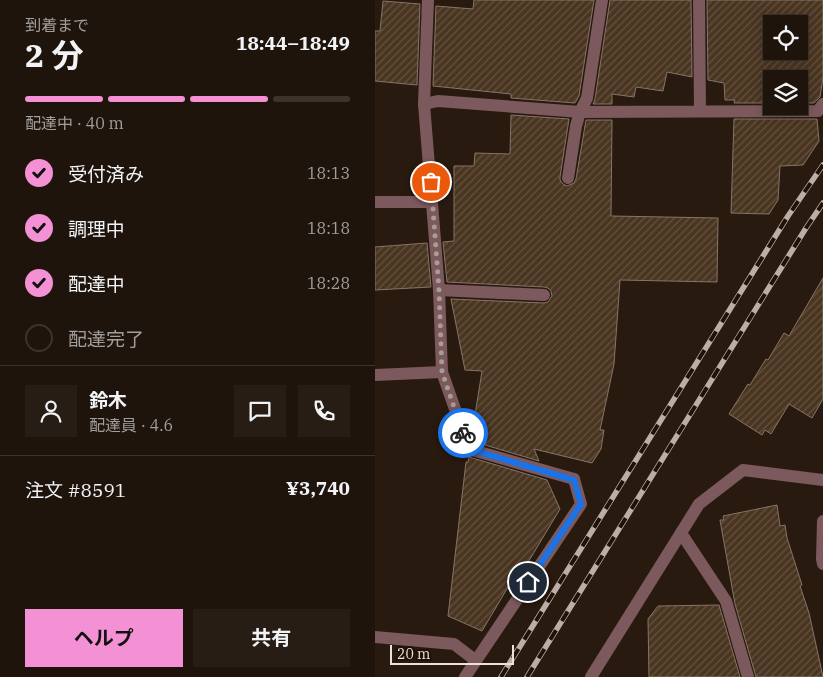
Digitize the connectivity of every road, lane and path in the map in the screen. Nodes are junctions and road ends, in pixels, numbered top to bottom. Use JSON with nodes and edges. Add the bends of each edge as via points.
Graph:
{"nodes":[{"id":1,"x":428,"y":0,"type":"edge"},
{"id":2,"x":603,"y":0,"type":"edge"},
{"id":3,"x":699,"y":0,"type":"edge"},
{"id":4,"x":424,"y":104,"type":"junction"},
{"id":5,"x":823,"y":104,"type":"edge"},
{"id":6,"x":700,"y":111,"type":"junction"},
{"id":7,"x":580,"y":112,"type":"junction"},
{"id":8,"x":568,"y":178,"type":"dead end"},
{"id":9,"x":375,"y":202,"type":"edge"},
{"id":10,"x":432,"y":202,"type":"junction"},
{"id":11,"x":439,"y":290,"type":"junction"},
{"id":12,"x":544,"y":295,"type":"dead end"},
{"id":13,"x":442,"y":372,"type":"junction"},
{"id":14,"x":375,"y":375,"type":"edge"},
{"id":15,"x":823,"y":480,"type":"edge"},
{"id":16,"x":823,"y":521,"type":"edge"},
{"id":17,"x":681,"y":533,"type":"junction"},
{"id":18,"x":823,"y":564,"type":"edge"},
{"id":19,"x":375,"y":637,"type":"edge"},
{"id":20,"x":475,"y":660,"type":"junction"},
{"id":21,"x":465,"y":677,"type":"edge"},
{"id":22,"x":591,"y":677,"type":"edge"},
{"id":23,"x":748,"y":677,"type":"edge"}],
"edges":[{"from":1,"to":4,"type":"street"},
{"from":2,"to":7,"type":"street","via":[[587,98]]},
{"from":3,"to":6,"type":"street"},
{"from":4,"to":7,"type":"street","via":[[438,101]]},
{"from":4,"to":10,"type":"street"},
{"from":5,"to":6,"type":"street","via":[[818,111]]},
{"from":6,"to":7,"type":"street"},
{"from":7,"to":8,"type":"street"},
{"from":9,"to":10,"type":"street"},
{"from":10,"to":11,"type":"street"},
{"from":11,"to":12,"type":"street"},
{"from":11,"to":13,"type":"street"},
{"from":13,"to":14,"type":"street"},
{"from":13,"to":20,"type":"street","via":[[469,449],[574,480],[581,504]]},
{"from":15,"to":17,"type":"street","via":[[743,470],[699,504]]},
{"from":16,"to":18,"type":"street"},
{"from":17,"to":22,"type":"street"},
{"from":17,"to":23,"type":"street","via":[[725,601]]},
{"from":19,"to":20,"type":"street","via":[[454,644]]},
{"from":20,"to":21,"type":"street"}]}
